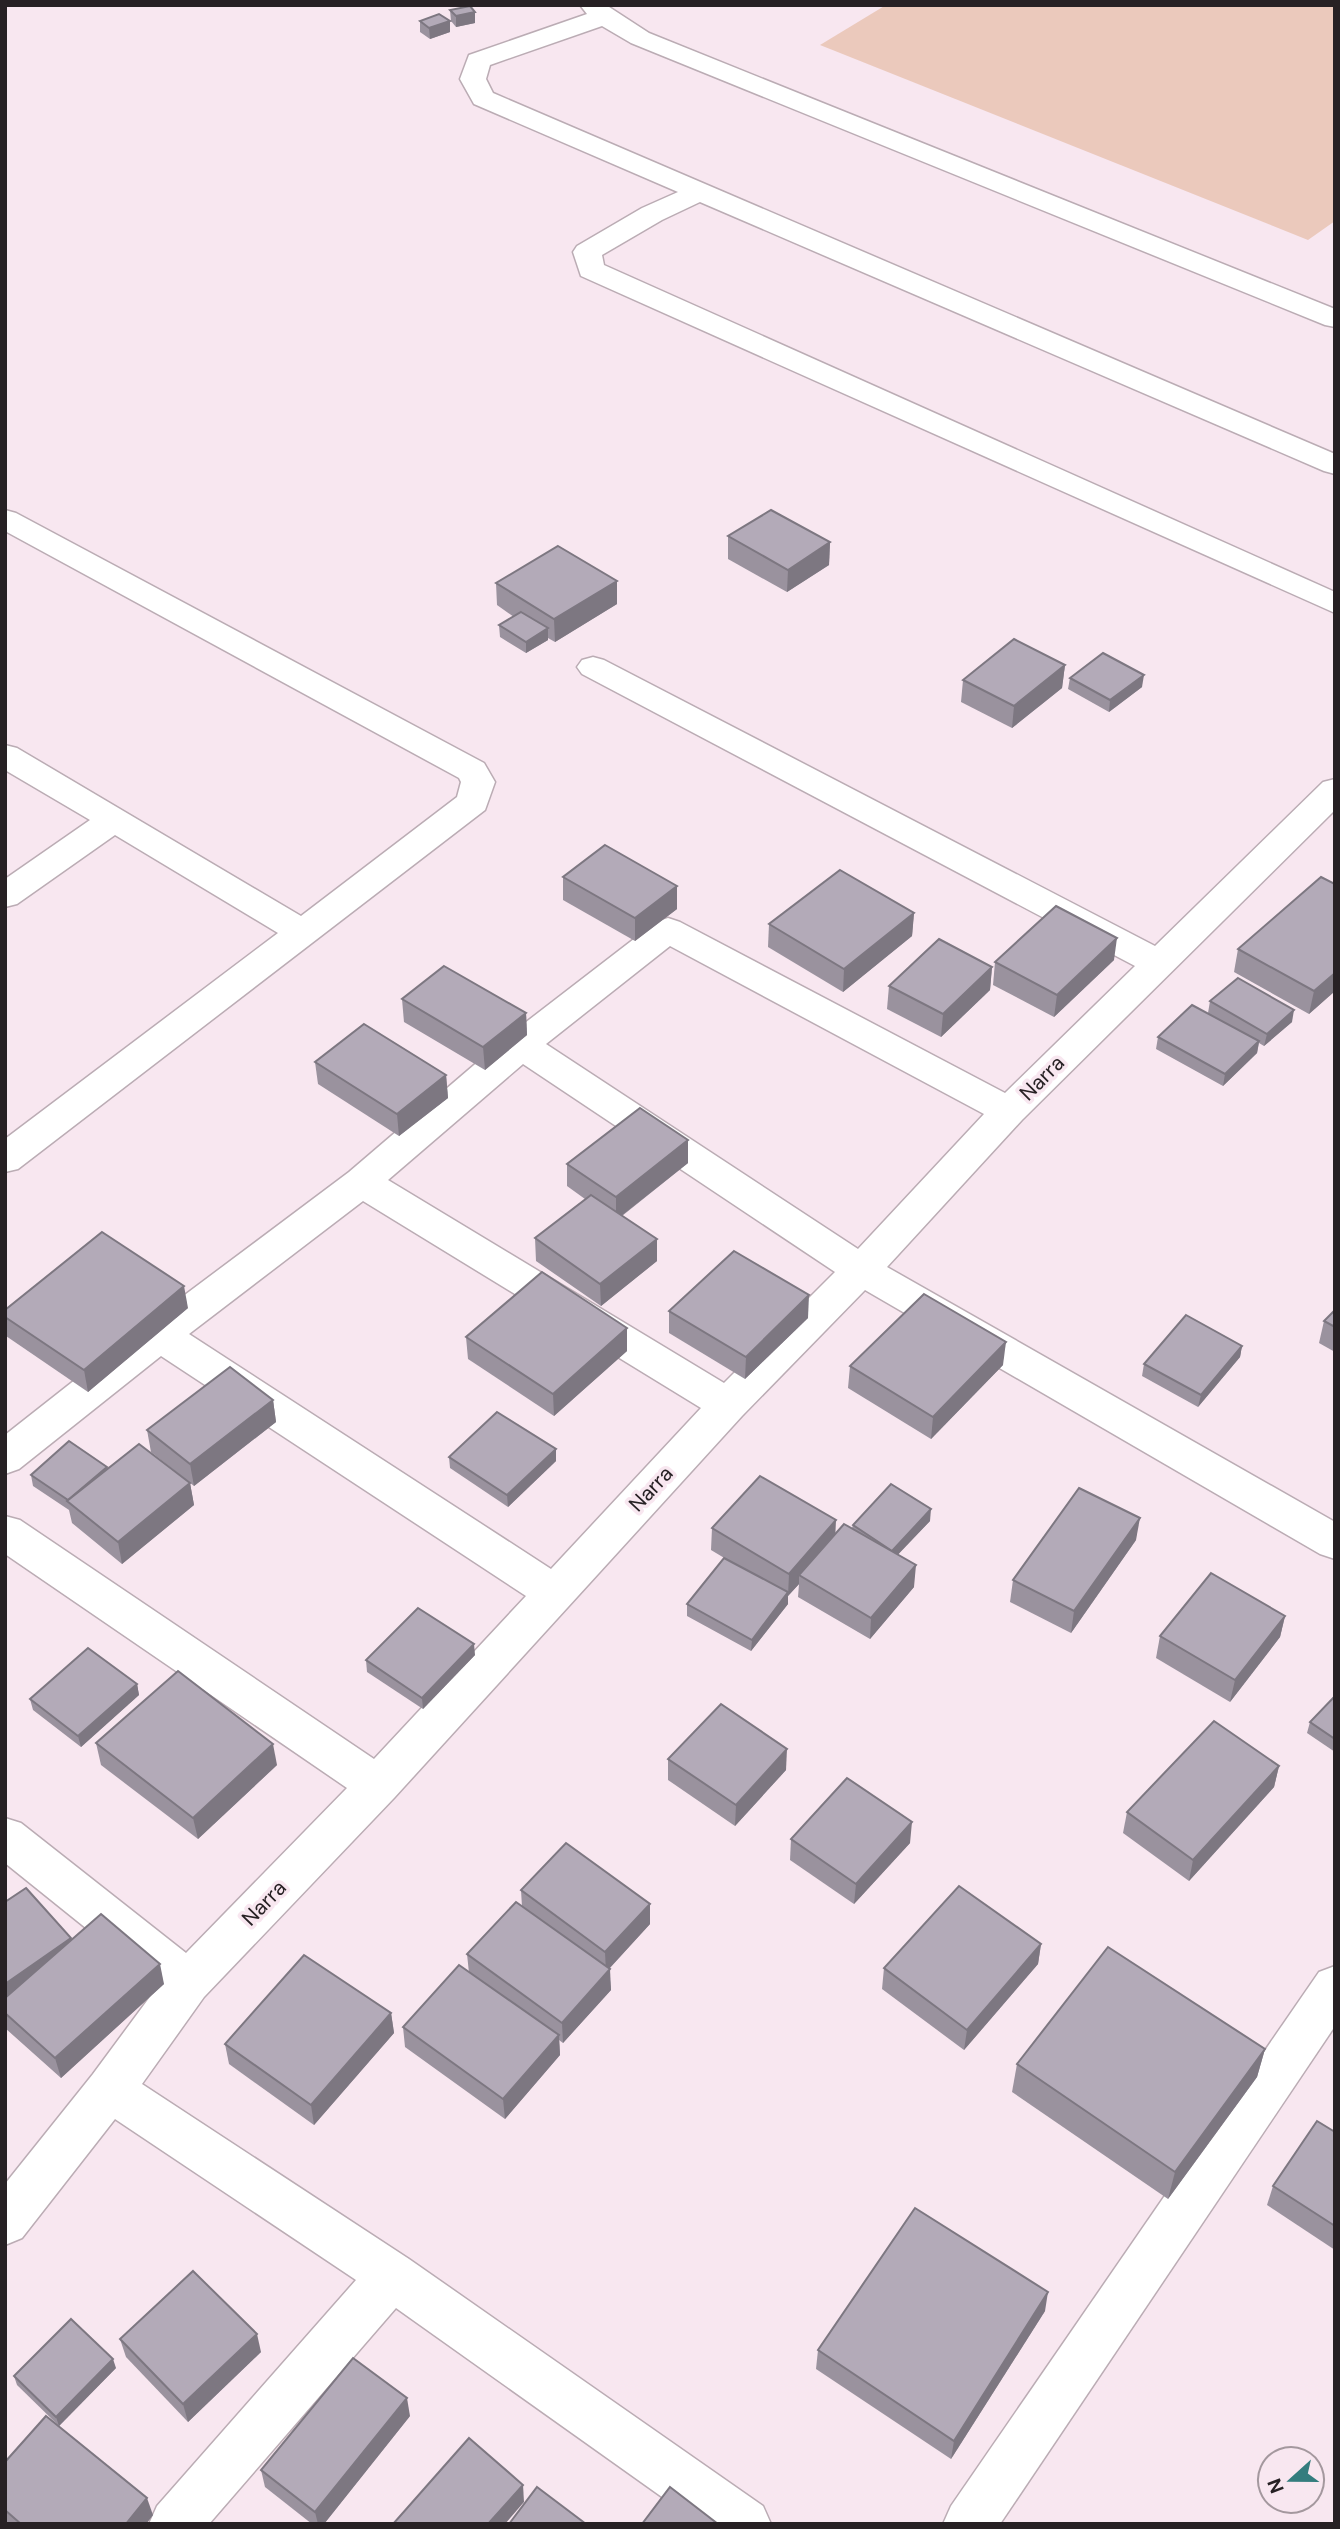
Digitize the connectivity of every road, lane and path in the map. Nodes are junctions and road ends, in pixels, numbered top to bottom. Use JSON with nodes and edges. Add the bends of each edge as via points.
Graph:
{"nodes":[{"id":1,"x":598,"y":11,"type":"edge"},
{"id":2,"x":701,"y":191,"type":"junction"},
{"id":3,"x":1335,"y":319,"type":"edge"},
{"id":4,"x":1335,"y":465,"type":"edge"},
{"id":5,"x":5,"y":519,"type":"edge"},
{"id":6,"x":1335,"y":604,"type":"edge"},
{"id":7,"x":593,"y":667,"type":"dead end"},
{"id":8,"x":5,"y":755,"type":"edge"},
{"id":9,"x":1335,"y":790,"type":"edge"},
{"id":10,"x":114,"y":820,"type":"junction"},
{"id":11,"x":5,"y":896,"type":"edge"},
{"id":12,"x":304,"y":933,"type":"junction"},
{"id":13,"x":1159,"y":963,"type":"junction"},
{"id":14,"x":521,"y":1045,"type":"junction"},
{"id":15,"x":1009,"y":1111,"type":"junction"},
{"id":16,"x":5,"y":1159,"type":"edge"},
{"id":17,"x":362,"y":1182,"type":"junction"},
{"id":18,"x":861,"y":1270,"type":"junction"},
{"id":19,"x":160,"y":1335,"type":"junction"},
{"id":20,"x":728,"y":1405,"type":"junction"},
{"id":21,"x":5,"y":1458,"type":"edge"},
{"id":22,"x":5,"y":1532,"type":"edge"},
{"id":23,"x":1335,"y":1542,"type":"edge"},
{"id":24,"x":554,"y":1592,"type":"junction"},
{"id":25,"x":378,"y":1785,"type":"junction"},
{"id":26,"x":5,"y":1837,"type":"edge"},
{"id":27,"x":188,"y":1982,"type":"junction"},
{"id":28,"x":1335,"y":1987,"type":"edge"},
{"id":29,"x":110,"y":2089,"type":"junction"},
{"id":30,"x":5,"y":2222,"type":"edge"},
{"id":31,"x":391,"y":2276,"type":"junction"},
{"id":32,"x":175,"y":2524,"type":"edge"},
{"id":33,"x":745,"y":2524,"type":"edge"},
{"id":34,"x":969,"y":2524,"type":"edge"}],
"edges":[{"from":1,"to":2,"type":"street","via":[[478,60],[473,79],[482,98]]},
{"from":1,"to":3,"type":"street","via":[[640,38]]},
{"from":2,"to":4,"type":"street"},
{"from":2,"to":6,"type":"street","via":[[587,253],[591,270]]},
{"from":5,"to":12,"type":"street","via":[[472,771],[478,782],[473,802]]},
{"from":7,"to":13,"type":"street"},
{"from":8,"to":10,"type":"street"},
{"from":9,"to":13,"type":"street","name":"Narra"},
{"from":10,"to":11,"type":"street"},
{"from":10,"to":12,"type":"street"},
{"from":12,"to":16,"type":"street"},
{"from":13,"to":15,"type":"street","name":"Narra"},
{"from":14,"to":15,"type":"street","via":[[667,930]]},
{"from":14,"to":17,"type":"street"},
{"from":14,"to":18,"type":"street"},
{"from":15,"to":18,"type":"street","name":"Narra"},
{"from":17,"to":19,"type":"street"},
{"from":17,"to":20,"type":"street"},
{"from":18,"to":20,"type":"street","name":"Narra"},
{"from":18,"to":23,"type":"street"},
{"from":19,"to":21,"type":"street"},
{"from":19,"to":24,"type":"street"},
{"from":20,"to":24,"type":"street","name":"Narra"},
{"from":22,"to":25,"type":"street"},
{"from":24,"to":25,"type":"street","name":"Narra"},
{"from":25,"to":27,"type":"street","name":"Narra"},
{"from":26,"to":27,"type":"street"},
{"from":27,"to":29,"type":"street","name":"Narra"},
{"from":28,"to":34,"type":"street"},
{"from":29,"to":30,"type":"street","name":"Narra"},
{"from":29,"to":31,"type":"street"},
{"from":31,"to":32,"type":"street"},
{"from":31,"to":33,"type":"street"}]}
